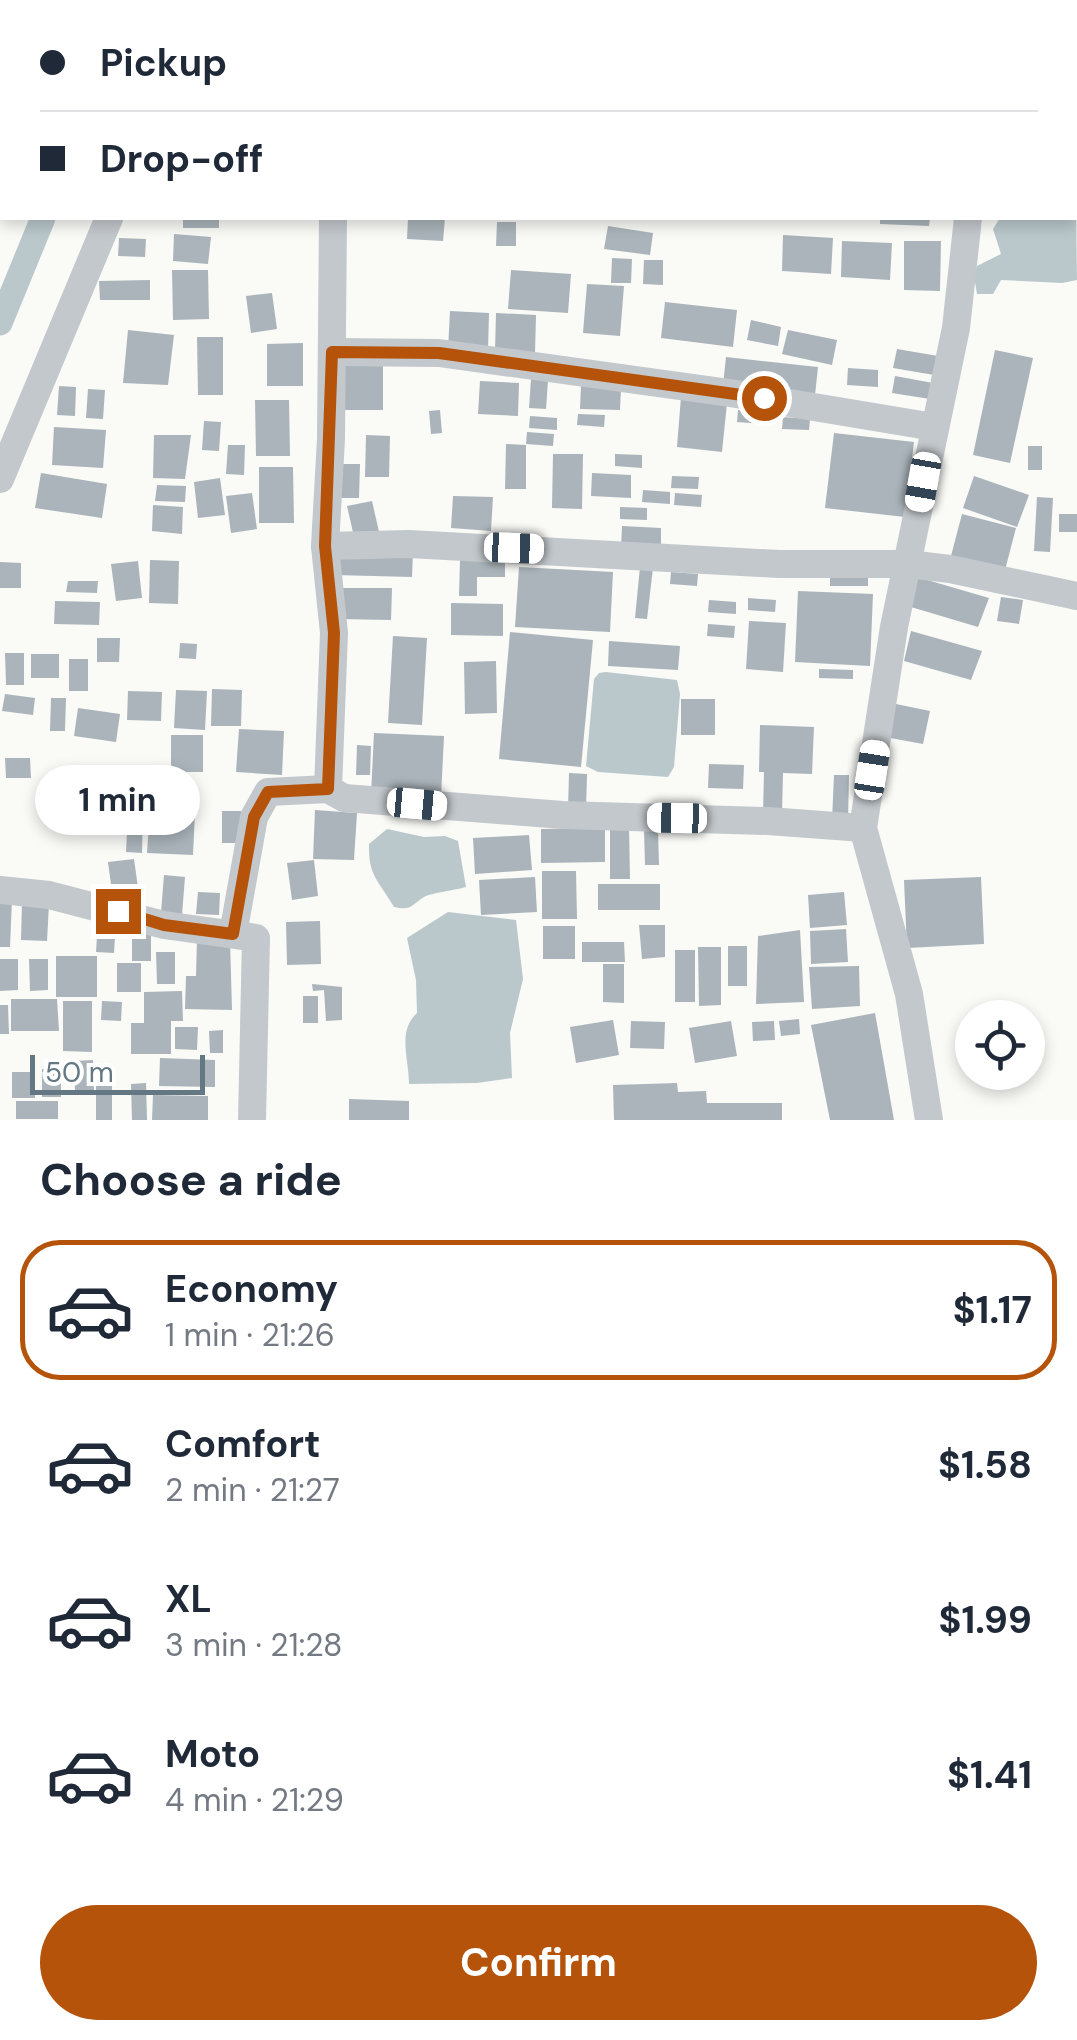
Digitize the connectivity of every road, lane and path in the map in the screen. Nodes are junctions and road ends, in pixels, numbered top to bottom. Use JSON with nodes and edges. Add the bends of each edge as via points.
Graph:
{"nodes":[{"id":1,"x":107,"y":220,"type":"edge"},
{"id":2,"x":333,"y":220,"type":"edge"},
{"id":3,"x":968,"y":220,"type":"edge"},
{"id":4,"x":332,"y":352,"type":"junction"},
{"id":5,"x":934,"y":427,"type":"junction"},
{"id":6,"x":0,"y":480,"type":"edge"},
{"id":7,"x":325,"y":546,"type":"junction"},
{"id":8,"x":908,"y":564,"type":"junction"},
{"id":9,"x":1077,"y":596,"type":"edge"},
{"id":10,"x":328,"y":789,"type":"junction"},
{"id":11,"x":863,"y":828,"type":"junction"},
{"id":12,"x":0,"y":890,"type":"edge"},
{"id":13,"x":233,"y":934,"type":"junction"},
{"id":14,"x":252,"y":1120,"type":"edge"},
{"id":15,"x":929,"y":1120,"type":"edge"}],
"edges":[{"from":1,"to":6,"type":"street"},
{"from":2,"to":4,"type":"street"},
{"from":3,"to":5,"type":"street","via":[[956,328]]},
{"from":4,"to":5,"type":"street","via":[[439,353]]},
{"from":4,"to":7,"type":"street"},
{"from":5,"to":8,"type":"street"},
{"from":7,"to":8,"type":"street"},
{"from":7,"to":10,"type":"street","via":[[334,633]]},
{"from":8,"to":9,"type":"street"},
{"from":8,"to":11,"type":"street"},
{"from":10,"to":11,"type":"street","via":[[344,798],[562,816]]},
{"from":10,"to":13,"type":"street","via":[[268,792],[254,817]]},
{"from":11,"to":15,"type":"street","via":[[909,994]]},
{"from":12,"to":13,"type":"street"},
{"from":13,"to":14,"type":"street","via":[[256,938]]}]}
